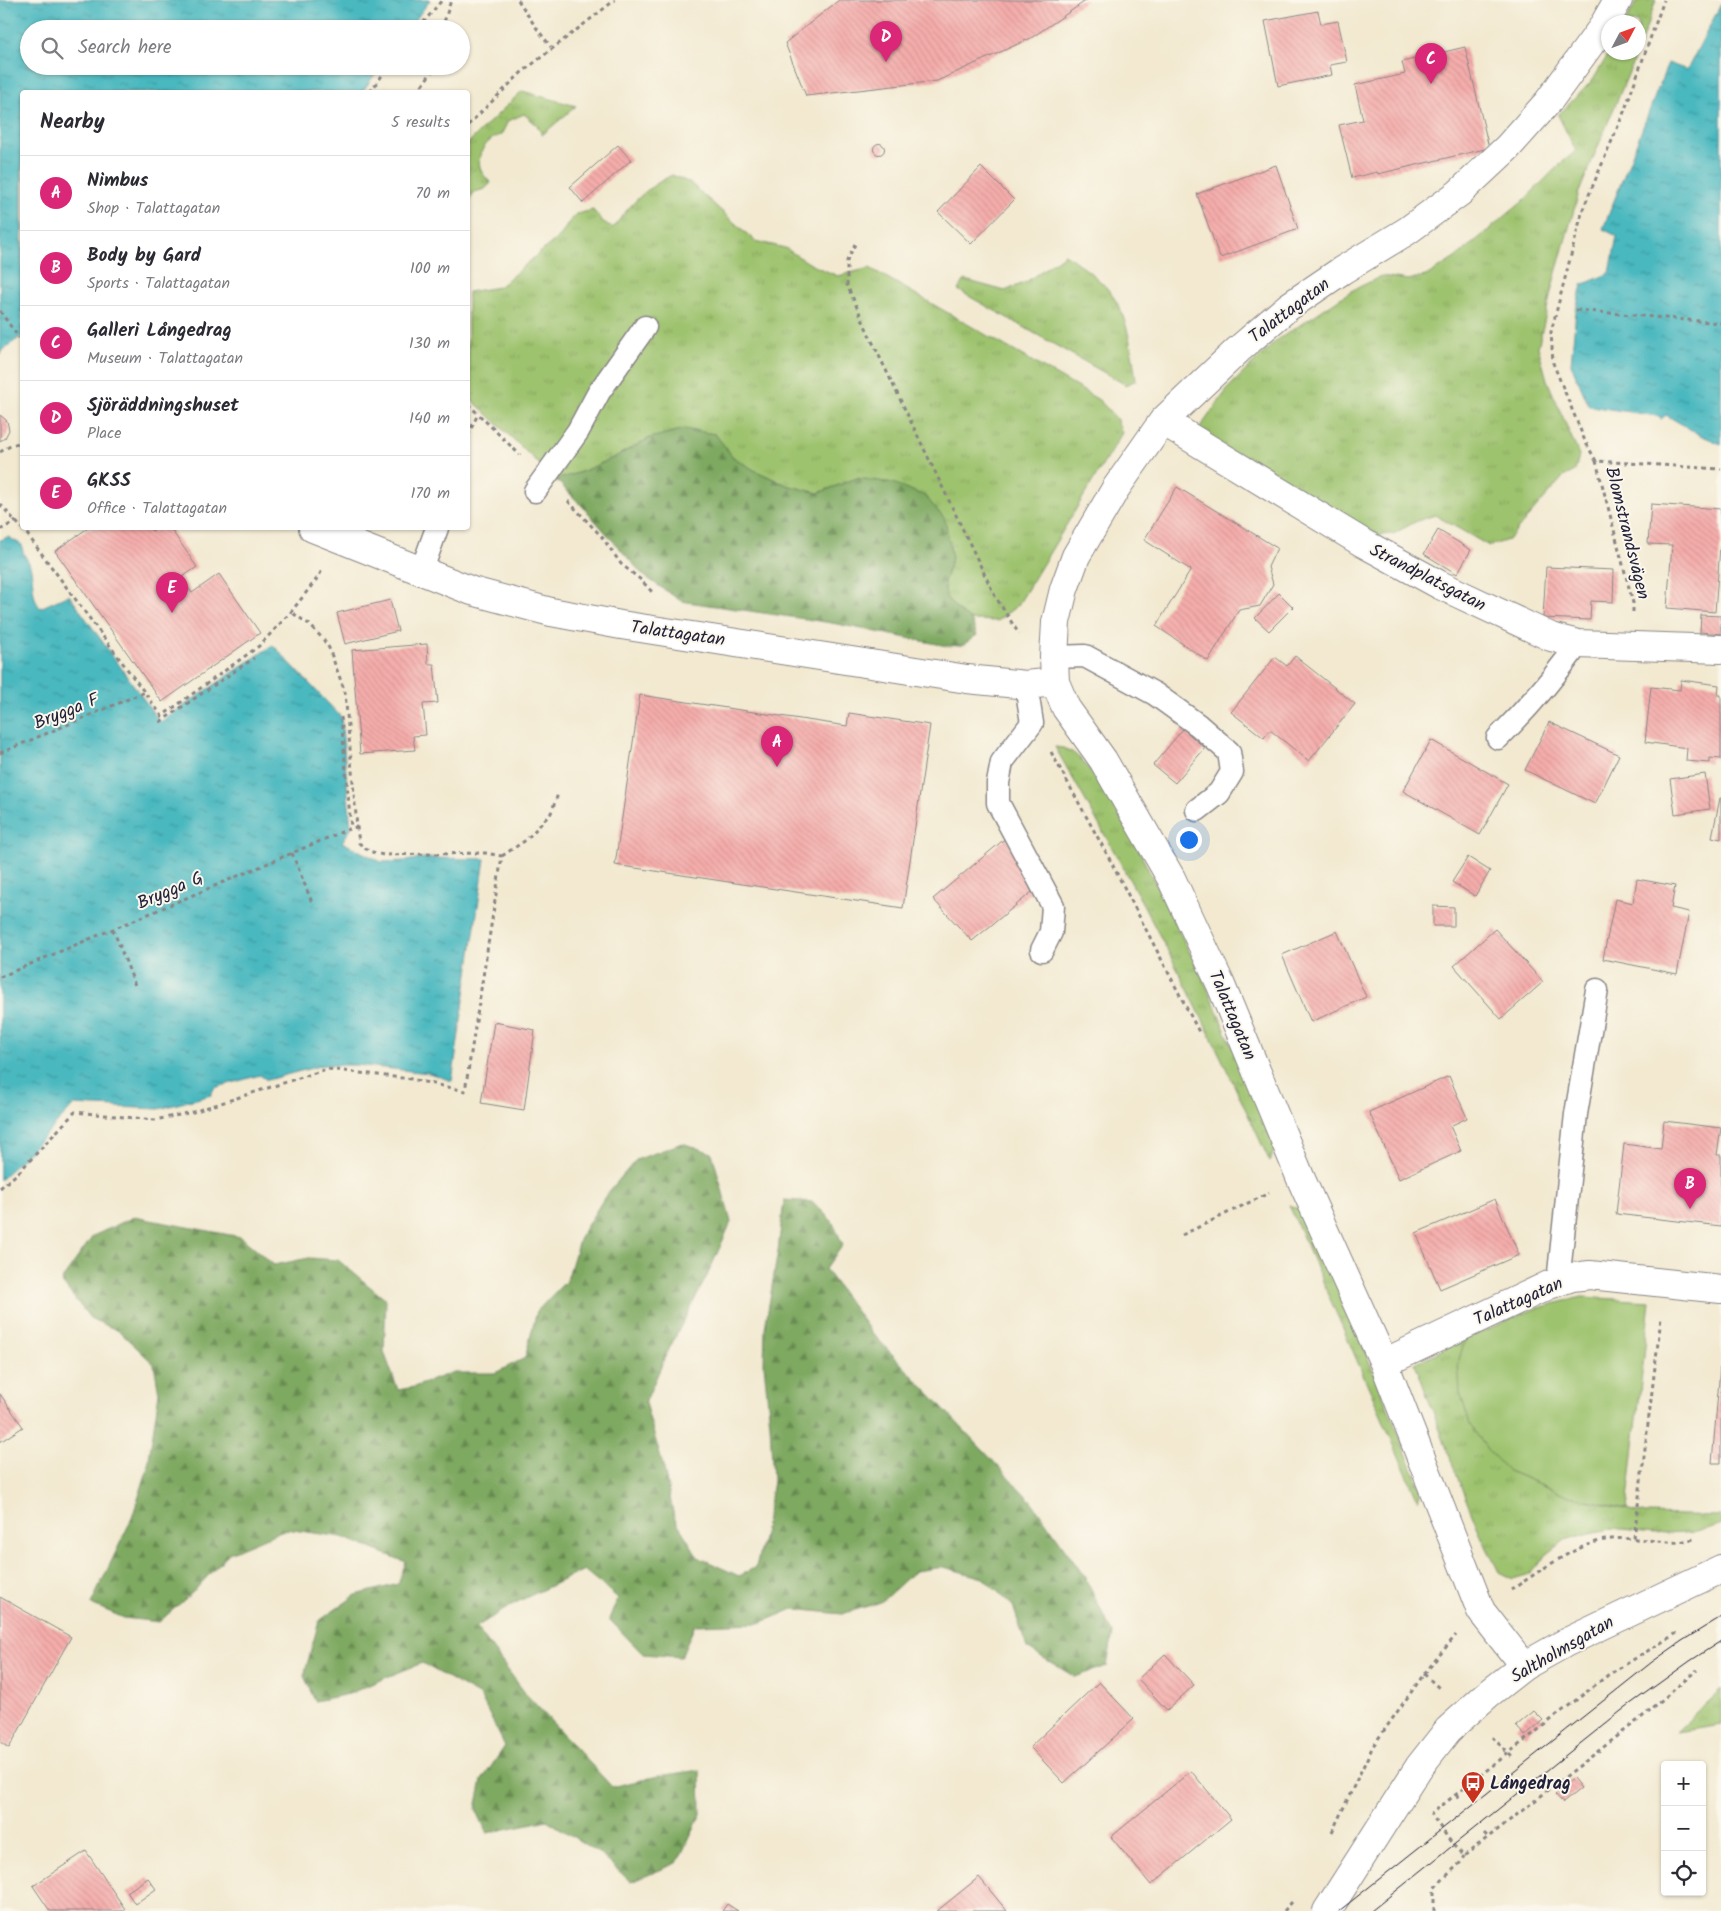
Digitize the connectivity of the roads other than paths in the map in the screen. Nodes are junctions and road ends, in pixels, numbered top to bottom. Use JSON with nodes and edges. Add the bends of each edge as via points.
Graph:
{"nodes":[{"id":1,"x":1618,"y":0,"type":"edge"},
{"id":2,"x":645,"y":327,"type":"dead end"},
{"id":3,"x":1163,"y":420,"type":"junction"},
{"id":4,"x":539,"y":485,"type":"road end"},
{"id":5,"x":331,"y":530,"type":"edge"},
{"id":6,"x":436,"y":530,"type":"edge"},
{"id":7,"x":421,"y":572,"type":"junction"},
{"id":8,"x":1578,"y":644,"type":"junction"},
{"id":9,"x":1721,"y":649,"type":"edge"},
{"id":10,"x":1054,"y":669,"type":"junction"},
{"id":11,"x":1026,"y":685,"type":"junction"},
{"id":12,"x":1498,"y":738,"type":"dead end"},
{"id":13,"x":1197,"y":810,"type":"dead end"},
{"id":14,"x":1042,"y":950,"type":"dead end"},
{"id":15,"x":1597,"y":990,"type":"dead end"},
{"id":16,"x":1558,"y":1282,"type":"junction"},
{"id":17,"x":1721,"y":1289,"type":"edge"},
{"id":18,"x":1384,"y":1363,"type":"junction"},
{"id":19,"x":1721,"y":1569,"type":"edge"},
{"id":20,"x":1524,"y":1666,"type":"junction"},
{"id":21,"x":1327,"y":1911,"type":"edge"}],
"edges":[{"from":1,"to":3,"type":"street","name":"Talattagatan","via":[[1602,28],[1548,102],[1459,193],[1407,231],[1288,307]]},
{"from":2,"to":4,"type":"lane"},
{"from":3,"to":8,"type":"street","name":"Strandplatsgatan","via":[[1346,533],[1423,576],[1527,627]]},
{"from":3,"to":10,"type":"street","name":"Talattagatan","via":[[1116,488],[1076,556],[1056,622]]},
{"from":5,"to":7,"type":"street","name":"Talattagatan"},
{"from":6,"to":7,"type":"lane"},
{"from":7,"to":11,"type":"street","name":"Talattagatan","via":[[472,591],[551,612],[967,679]]},
{"from":8,"to":9,"type":"street","name":"Strandplatsgatan"},
{"from":8,"to":12,"type":"lane","via":[[1531,705]]},
{"from":10,"to":11,"type":"street","name":"Talattagatan"},
{"from":10,"to":13,"type":"lane","via":[[1085,656],[1155,694],[1229,752],[1232,772],[1219,793]]},
{"from":10,"to":18,"type":"street","name":"Talattagatan","via":[[1066,708],[1130,803],[1172,878]]},
{"from":11,"to":14,"type":"lane","via":[[1032,723],[1002,762],[998,803],[1053,906],[1051,932]]},
{"from":15,"to":16,"type":"lane","via":[[1576,1114]]},
{"from":16,"to":17,"type":"street","name":"Talattagatan","via":[[1590,1275]]},
{"from":16,"to":18,"type":"street","name":"Talattagatan"},
{"from":18,"to":20,"type":"street","name":"Talattagatan","via":[[1482,1611]]},
{"from":19,"to":20,"type":"street","name":"Saltholmsgatan","via":[[1588,1631]]},
{"from":20,"to":21,"type":"street","name":"Saltholmsgatan","via":[[1448,1730],[1419,1767]]}]}
